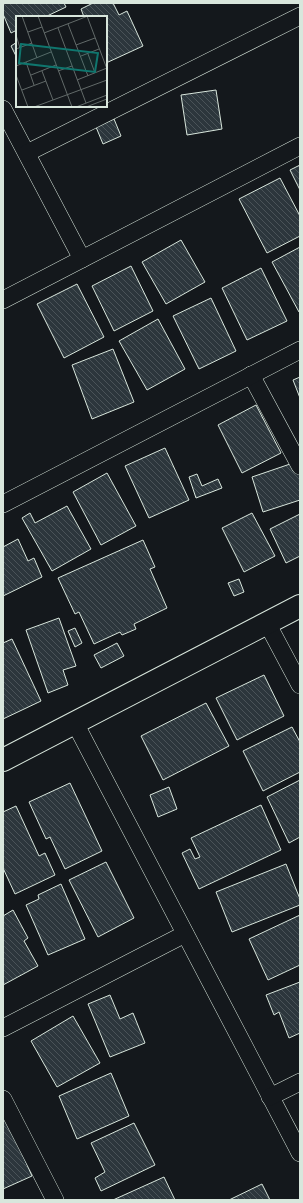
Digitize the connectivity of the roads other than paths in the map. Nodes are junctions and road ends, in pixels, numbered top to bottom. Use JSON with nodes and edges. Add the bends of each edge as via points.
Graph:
{"nodes":[{"id":1,"x":300,"y":16,"type":"edge"},
{"id":2,"x":3,"y":109,"type":"edge"},
{"id":3,"x":300,"y":146,"type":"edge"},
{"id":4,"x":27,"y":153,"type":"junction"},
{"id":5,"x":82,"y":259,"type":"junction"},
{"id":6,"x":3,"y":300,"type":"edge"},
{"id":7,"x":300,"y":350,"type":"edge"},
{"id":8,"x":251,"y":375,"type":"junction"},
{"id":9,"x":300,"y":466,"type":"edge"},
{"id":10,"x":3,"y":504,"type":"edge"},
{"id":11,"x":300,"y":606,"type":"edge"},
{"id":12,"x":266,"y":623,"type":"junction"},
{"id":13,"x":300,"y":685,"type":"edge"},
{"id":14,"x":75,"y":723,"type":"junction"},
{"id":15,"x":3,"y":760,"type":"edge"},
{"id":16,"x":185,"y":934,"type":"junction"},
{"id":17,"x":3,"y":1028,"type":"edge"},
{"id":18,"x":300,"y":1082,"type":"edge"},
{"id":19,"x":270,"y":1097,"type":"junction"},
{"id":20,"x":3,"y":1099,"type":"edge"},
{"id":21,"x":300,"y":1153,"type":"edge"},
{"id":22,"x":55,"y":1200,"type":"edge"}],
"edges":[{"from":1,"to":4,"type":"street"},
{"from":2,"to":4,"type":"street"},
{"from":3,"to":5,"type":"street"},
{"from":4,"to":5,"type":"street"},
{"from":5,"to":6,"type":"street"},
{"from":7,"to":8,"type":"street"},
{"from":8,"to":9,"type":"street"},
{"from":8,"to":10,"type":"street"},
{"from":11,"to":12,"type":"street"},
{"from":12,"to":13,"type":"street"},
{"from":12,"to":14,"type":"street"},
{"from":14,"to":15,"type":"street"},
{"from":14,"to":16,"type":"street"},
{"from":16,"to":17,"type":"street"},
{"from":16,"to":19,"type":"street"},
{"from":18,"to":19,"type":"street"},
{"from":19,"to":21,"type":"street"},
{"from":20,"to":22,"type":"street"}]}
